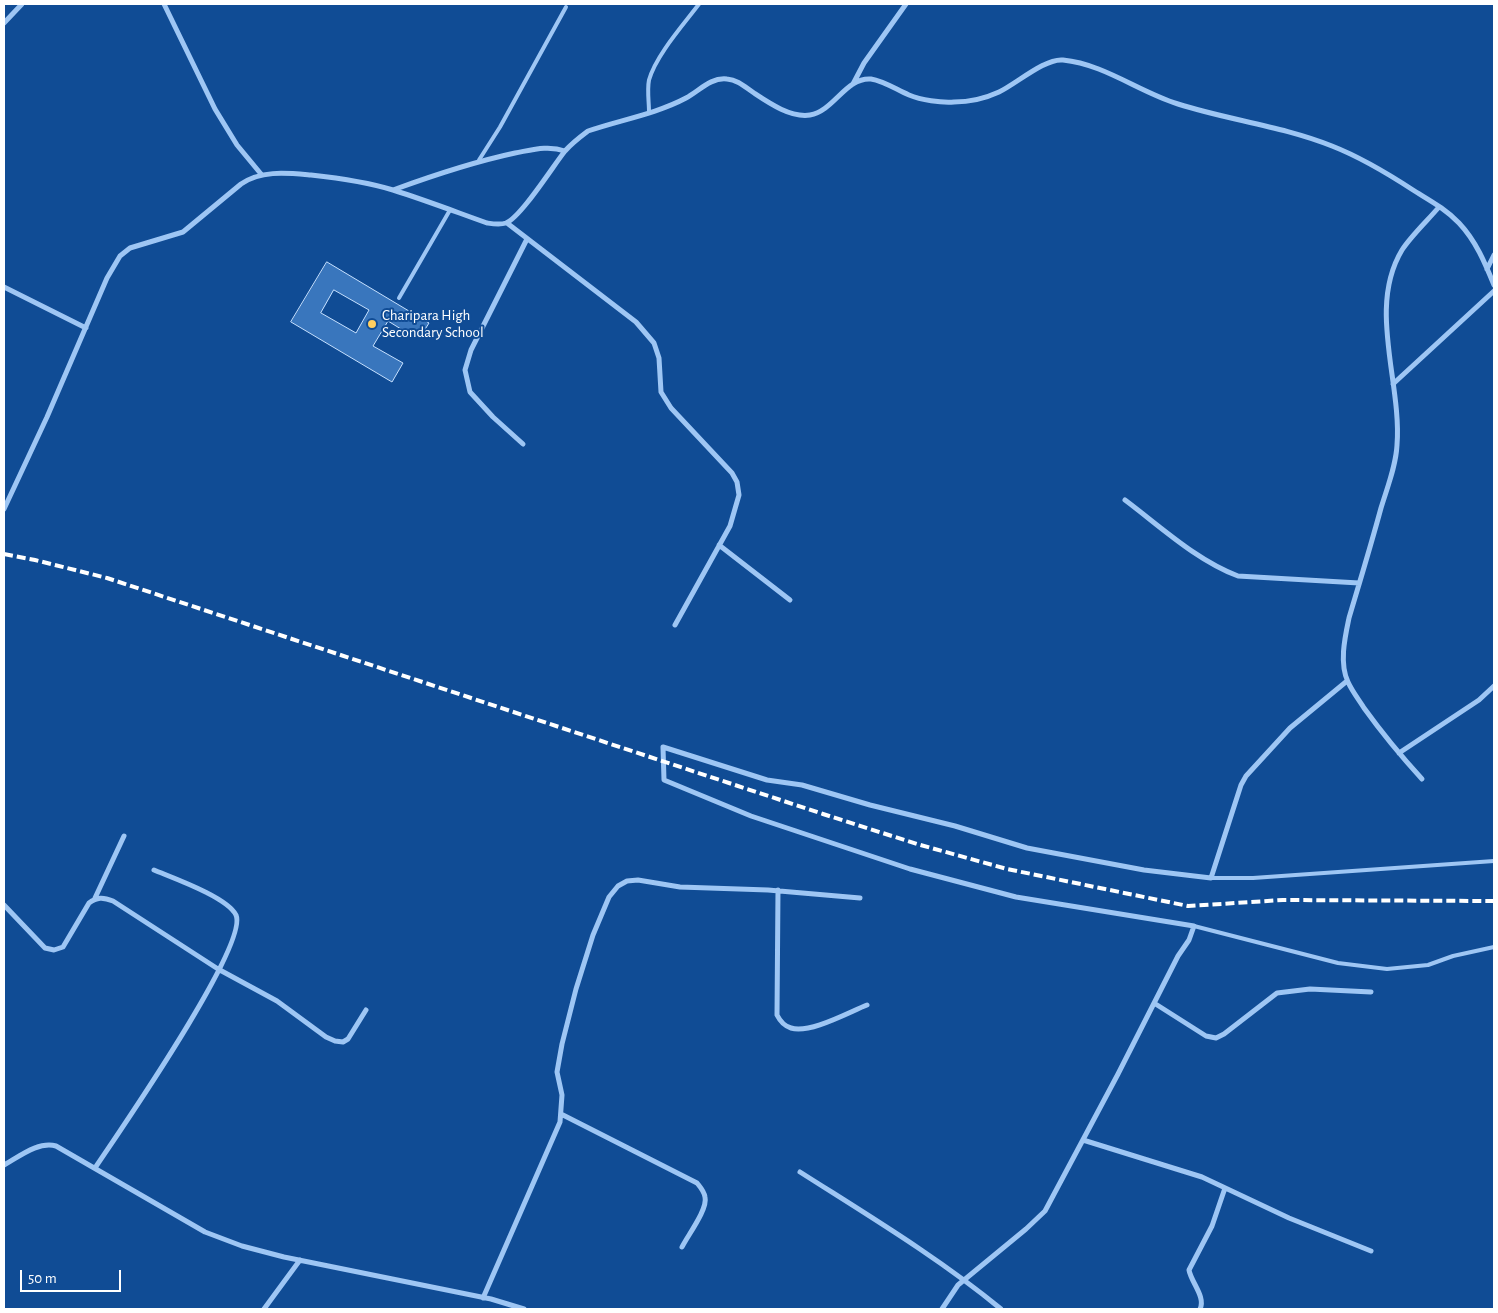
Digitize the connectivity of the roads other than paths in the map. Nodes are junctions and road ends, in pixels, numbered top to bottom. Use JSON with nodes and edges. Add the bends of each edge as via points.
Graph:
{"nodes":[{"id":1,"x":22,"y":4,"type":"edge"},
{"id":2,"x":164,"y":4,"type":"edge"},
{"id":3,"x":699,"y":4,"type":"edge"},
{"id":4,"x":906,"y":4,"type":"edge"},
{"id":5,"x":566,"y":7,"type":"dead end"},
{"id":6,"x":4,"y":23,"type":"edge"},
{"id":7,"x":852,"y":84,"type":"junction"},
{"id":8,"x":649,"y":112,"type":"junction"},
{"id":9,"x":565,"y":151,"type":"junction"},
{"id":10,"x":479,"y":160,"type":"junction"},
{"id":11,"x":261,"y":174,"type":"junction"},
{"id":12,"x":393,"y":190,"type":"junction"},
{"id":13,"x":1439,"y":207,"type":"junction"},
{"id":14,"x":450,"y":210,"type":"junction"},
{"id":15,"x":507,"y":223,"type":"junction"},
{"id":16,"x":527,"y":238,"type":"junction"},
{"id":17,"x":1494,"y":255,"type":"edge"},
{"id":18,"x":1488,"y":269,"type":"junction"},
{"id":19,"x":1494,"y":285,"type":"edge"},
{"id":20,"x":4,"y":287,"type":"edge"},
{"id":21,"x":1494,"y":291,"type":"edge"},
{"id":22,"x":399,"y":298,"type":"dead end"},
{"id":23,"x":86,"y":328,"type":"junction"},
{"id":24,"x":1393,"y":384,"type":"junction"},
{"id":25,"x":523,"y":444,"type":"dead end"},
{"id":26,"x":1125,"y":500,"type":"dead end"},
{"id":27,"x":4,"y":508,"type":"edge"},
{"id":28,"x":719,"y":545,"type":"junction"},
{"id":29,"x":1360,"y":583,"type":"junction"},
{"id":30,"x":790,"y":600,"type":"dead end"},
{"id":31,"x":675,"y":625,"type":"dead end"},
{"id":32,"x":1347,"y":681,"type":"junction"},
{"id":33,"x":1494,"y":686,"type":"edge"},
{"id":34,"x":1399,"y":753,"type":"junction"},
{"id":35,"x":1422,"y":779,"type":"dead end"},
{"id":36,"x":124,"y":836,"type":"dead end"},
{"id":37,"x":1494,"y":861,"type":"edge"},
{"id":38,"x":154,"y":870,"type":"dead end"},
{"id":39,"x":1211,"y":878,"type":"junction"},
{"id":40,"x":778,"y":890,"type":"junction"},
{"id":41,"x":95,"y":898,"type":"junction"},
{"id":42,"x":860,"y":898,"type":"dead end"},
{"id":43,"x":4,"y":905,"type":"edge"},
{"id":44,"x":1194,"y":926,"type":"junction"},
{"id":45,"x":1494,"y":947,"type":"edge"},
{"id":46,"x":218,"y":969,"type":"junction"},
{"id":47,"x":1371,"y":992,"type":"dead end"},
{"id":48,"x":1154,"y":1003,"type":"junction"},
{"id":49,"x":867,"y":1005,"type":"dead end"},
{"id":50,"x":366,"y":1010,"type":"dead end"},
{"id":51,"x":561,"y":1114,"type":"junction"},
{"id":52,"x":1083,"y":1140,"type":"junction"},
{"id":53,"x":4,"y":1164,"type":"edge"},
{"id":54,"x":95,"y":1168,"type":"junction"},
{"id":55,"x":800,"y":1172,"type":"dead end"},
{"id":56,"x":1225,"y":1188,"type":"junction"},
{"id":57,"x":682,"y":1247,"type":"dead end"},
{"id":58,"x":1371,"y":1250,"type":"dead end"},
{"id":59,"x":300,"y":1260,"type":"junction"},
{"id":60,"x":964,"y":1279,"type":"junction"},
{"id":61,"x":483,"y":1298,"type":"junction"},
{"id":62,"x":264,"y":1309,"type":"edge"},
{"id":63,"x":524,"y":1309,"type":"edge"},
{"id":64,"x":942,"y":1309,"type":"edge"},
{"id":65,"x":1001,"y":1309,"type":"edge"},
{"id":66,"x":1200,"y":1309,"type":"edge"}],
"edges":[{"from":1,"to":6,"type":"street"},
{"from":2,"to":11,"type":"street","via":[[215,110],[237,145]]},
{"from":3,"to":8,"type":"lane","via":[[654,68],[649,81]]},
{"from":4,"to":7,"type":"street"},
{"from":5,"to":10,"type":"lane"},
{"from":7,"to":8,"type":"street","via":[[823,110],[808,115],[778,107],[738,82],[720,78],[684,99]]},
{"from":7,"to":13,"type":"street","via":[[870,79],[912,96],[954,102],[990,96],[1042,66],[1062,60],[1098,69],[1176,104],[1328,144],[1394,178]]},
{"from":8,"to":9,"type":"street","via":[[588,131]]},
{"from":9,"to":10,"type":"street","via":[[538,149]]},
{"from":9,"to":15,"type":"street","via":[[521,210]]},
{"from":10,"to":12,"type":"street"},
{"from":11,"to":12,"type":"street","via":[[325,177]]},
{"from":11,"to":23,"type":"street","via":[[241,184],[183,232],[130,248],[120,256]]},
{"from":12,"to":14,"type":"street"},
{"from":13,"to":18,"type":"street","via":[[1471,238]]},
{"from":13,"to":24,"type":"street","via":[[1402,250],[1389,288],[1386,320]]},
{"from":14,"to":15,"type":"street","via":[[498,225]]},
{"from":14,"to":22,"type":"lane"},
{"from":15,"to":16,"type":"street"},
{"from":16,"to":25,"type":"street","via":[[471,350],[465,370],[470,392]]},
{"from":16,"to":28,"type":"street","via":[[636,322],[654,343],[659,358],[661,392],[671,408],[737,482],[739,495],[730,526]]},
{"from":17,"to":18,"type":"street"},
{"from":18,"to":19,"type":"street"},
{"from":20,"to":23,"type":"street"},
{"from":21,"to":24,"type":"street"},
{"from":23,"to":27,"type":"street"},
{"from":24,"to":29,"type":"street","via":[[1397,446]]},
{"from":26,"to":29,"type":"street","via":[[1220,569],[1238,576]]},
{"from":28,"to":30,"type":"street"},
{"from":28,"to":31,"type":"street"},
{"from":29,"to":32,"type":"street","via":[[1344,640]]},
{"from":32,"to":34,"type":"street"},
{"from":32,"to":39,"type":"street","via":[[1290,728],[1246,776]]},
{"from":33,"to":34,"type":"street","via":[[1479,700]]},
{"from":34,"to":35,"type":"street"},
{"from":36,"to":41,"type":"street"},
{"from":37,"to":39,"type":"lane","via":[[1253,878]]},
{"from":38,"to":46,"type":"street","via":[[215,897],[236,916],[234,936]]},
{"from":39,"to":44,"type":"street","via":[[1144,870],[1027,848],[802,785],[767,780],[664,747],[664,780],[751,816],[910,869],[1016,897]]},
{"from":40,"to":42,"type":"street"},
{"from":40,"to":49,"type":"street","via":[[777,1015],[781,1022],[801,1030]]},
{"from":40,"to":51,"type":"street","via":[[680,886],[638,880],[618,886],[593,935],[567,1026],[557,1072],[562,1095]]},
{"from":41,"to":43,"type":"street","via":[[63,947],[54,950],[45,948]]},
{"from":41,"to":46,"type":"street","via":[[113,901]]},
{"from":44,"to":45,"type":"lane","via":[[1338,962],[1387,970],[1428,965]]},
{"from":44,"to":48,"type":"street"},
{"from":46,"to":50,"type":"street","via":[[276,1001],[335,1041],[343,1042],[348,1038]]},
{"from":46,"to":54,"type":"street","via":[[167,1060]]},
{"from":47,"to":48,"type":"street","via":[[1310,989],[1277,993],[1216,1038],[1206,1036]]},
{"from":48,"to":52,"type":"street"},
{"from":51,"to":57,"type":"street","via":[[697,1183],[704,1191],[704,1207]]},
{"from":51,"to":61,"type":"street","via":[[556,1133]]},
{"from":52,"to":56,"type":"street","via":[[1202,1177]]},
{"from":52,"to":60,"type":"street","via":[[1044,1211]]},
{"from":53,"to":54,"type":"street","via":[[48,1144]]},
{"from":54,"to":59,"type":"street","via":[[205,1232],[256,1250]]},
{"from":55,"to":60,"type":"street"},
{"from":56,"to":58,"type":"street","via":[[1289,1218]]},
{"from":56,"to":66,"type":"street","via":[[1212,1226],[1189,1270],[1200,1297]]},
{"from":59,"to":61,"type":"street"},
{"from":59,"to":62,"type":"street"},
{"from":60,"to":64,"type":"street"},
{"from":60,"to":65,"type":"street"},
{"from":61,"to":63,"type":"street"}]}
